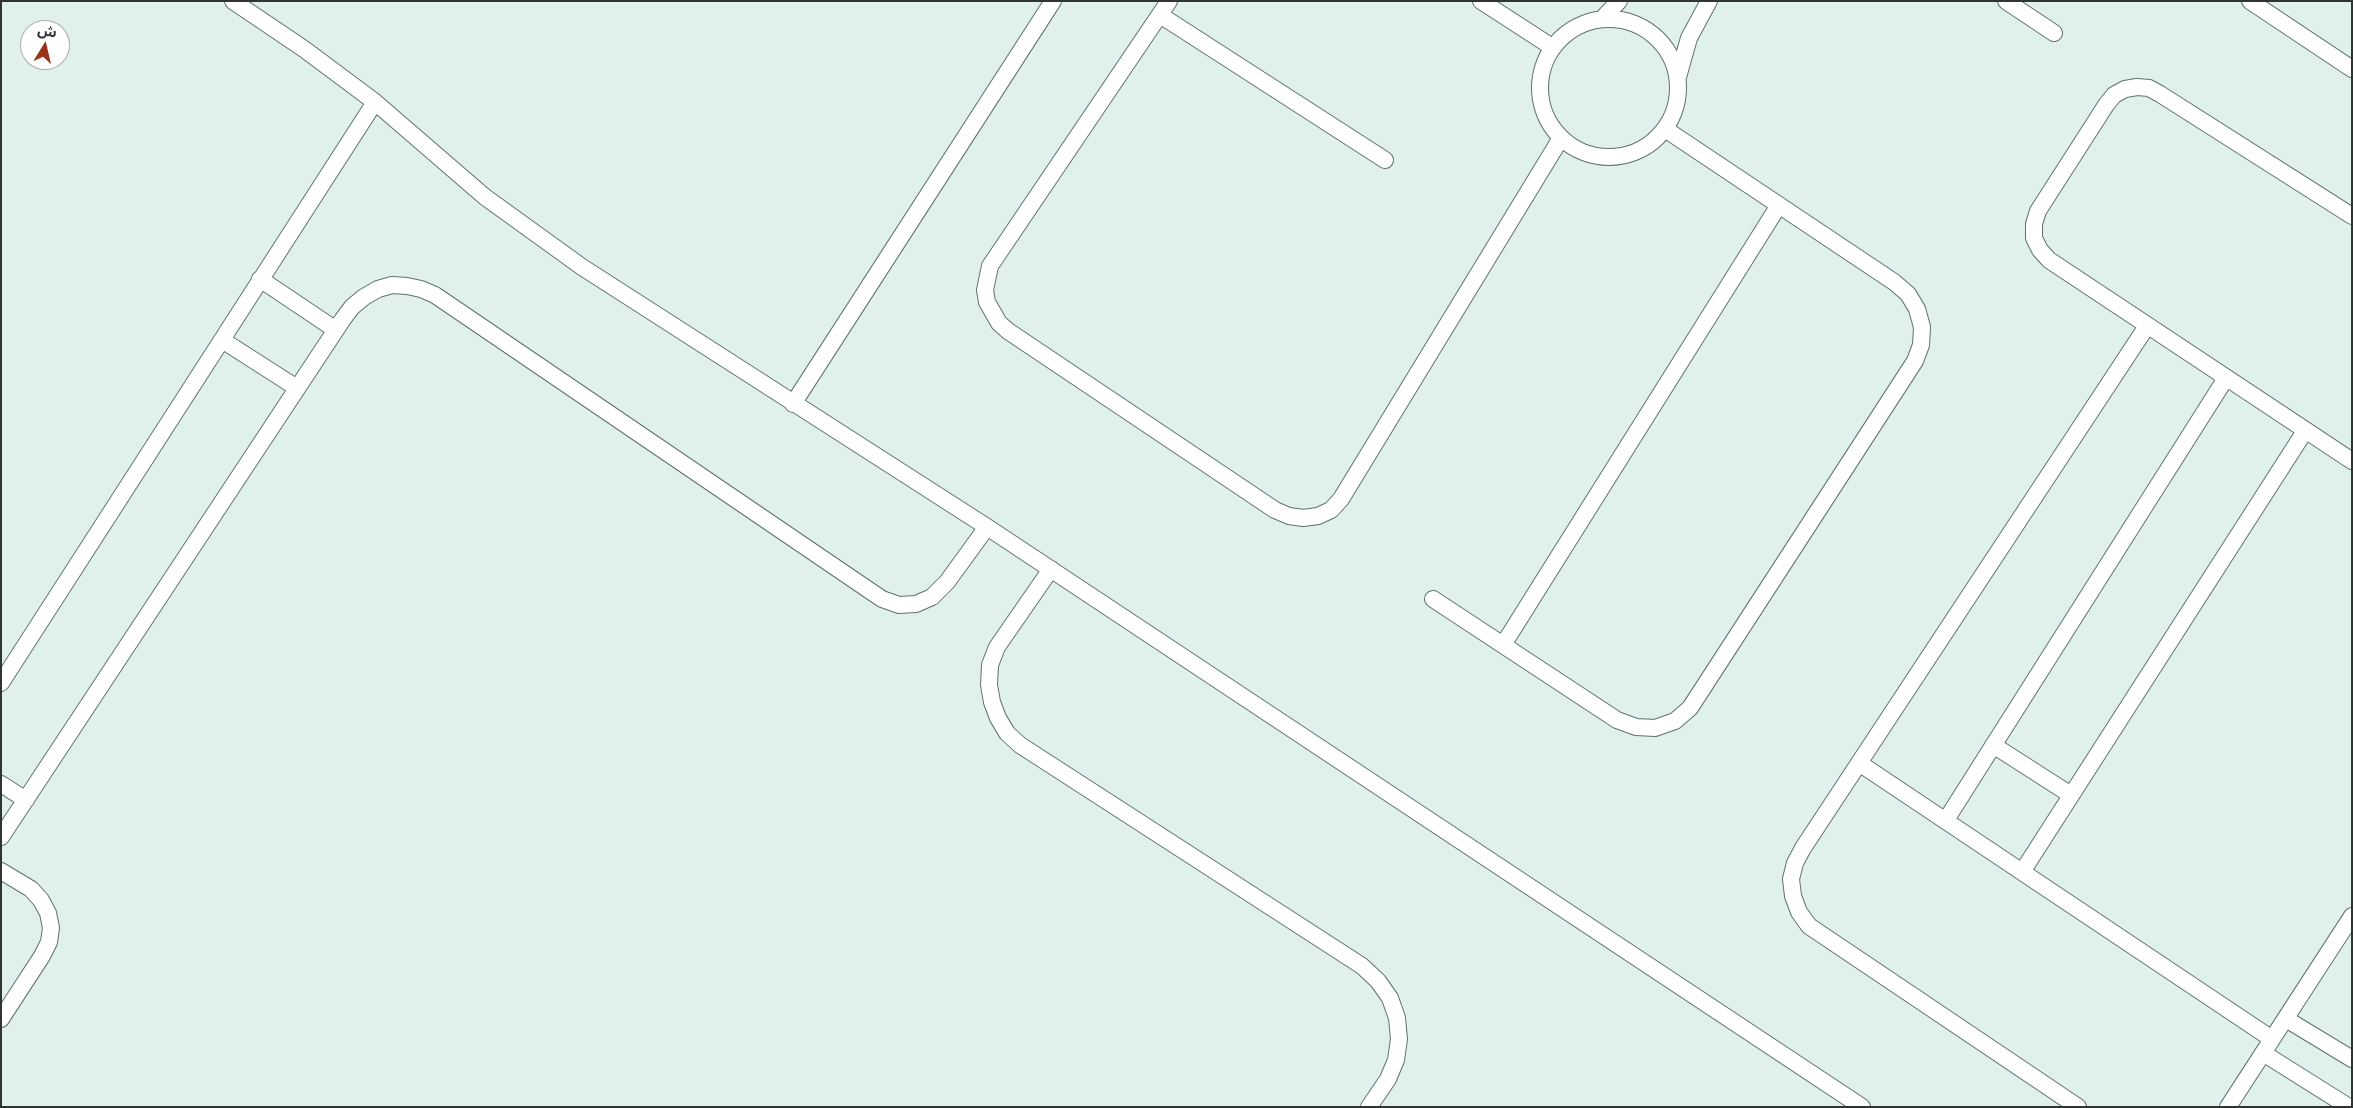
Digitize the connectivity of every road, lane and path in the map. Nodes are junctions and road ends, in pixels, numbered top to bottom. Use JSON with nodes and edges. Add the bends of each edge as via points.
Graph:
{"nodes":[{"id":1,"x":233,"y":1,"type":"edge"},
{"id":2,"x":1053,"y":1,"type":"edge"},
{"id":3,"x":1482,"y":1,"type":"edge"},
{"id":4,"x":1619,"y":1,"type":"edge"},
{"id":5,"x":1709,"y":1,"type":"edge"},
{"id":6,"x":2006,"y":1,"type":"edge"},
{"id":7,"x":2250,"y":1,"type":"edge"},
{"id":8,"x":1164,"y":8,"type":"edge"},
{"id":9,"x":1602,"y":19,"type":"junction"},
{"id":10,"x":2054,"y":33,"type":"dead end"},
{"id":11,"x":1552,"y":47,"type":"junction"},
{"id":12,"x":2352,"y":69,"type":"edge"},
{"id":13,"x":1677,"y":79,"type":"junction"},
{"id":14,"x":375,"y":102,"type":"junction"},
{"id":15,"x":1665,"y":128,"type":"junction"},
{"id":16,"x":1561,"y":138,"type":"junction"},
{"id":17,"x":1385,"y":160,"type":"dead end"},
{"id":18,"x":1779,"y":205,"type":"junction"},
{"id":19,"x":2352,"y":216,"type":"edge"},
{"id":20,"x":260,"y":279,"type":"junction"},
{"id":21,"x":2147,"y":326,"type":"junction"},
{"id":22,"x":336,"y":330,"type":"junction"},
{"id":23,"x":222,"y":340,"type":"junction"},
{"id":24,"x":2226,"y":378,"type":"junction"},
{"id":25,"x":297,"y":388,"type":"junction"},
{"id":26,"x":793,"y":404,"type":"junction"},
{"id":27,"x":2305,"y":431,"type":"junction"},
{"id":28,"x":2352,"y":461,"type":"edge"},
{"id":29,"x":987,"y":527,"type":"junction"},
{"id":30,"x":1051,"y":569,"type":"junction"},
{"id":31,"x":1433,"y":599,"type":"dead end"},
{"id":32,"x":1503,"y":645,"type":"junction"},
{"id":33,"x":1,"y":683,"type":"edge"},
{"id":34,"x":1993,"y":745,"type":"junction"},
{"id":35,"x":1859,"y":763,"type":"junction"},
{"id":36,"x":1,"y":784,"type":"edge"},
{"id":37,"x":2071,"y":795,"type":"junction"},
{"id":38,"x":26,"y":800,"type":"junction"},
{"id":39,"x":1946,"y":820,"type":"junction"},
{"id":40,"x":1,"y":837,"type":"edge"},
{"id":41,"x":1,"y":871,"type":"edge"},
{"id":42,"x":2022,"y":872,"type":"junction"},
{"id":43,"x":2352,"y":916,"type":"edge"},
{"id":44,"x":1,"y":1019,"type":"edge"},
{"id":45,"x":2286,"y":1019,"type":"junction"},
{"id":46,"x":2272,"y":1039,"type":"junction"},
{"id":47,"x":2263,"y":1053,"type":"junction"},
{"id":48,"x":2352,"y":1059,"type":"edge"},
{"id":49,"x":1369,"y":1107,"type":"edge"},
{"id":50,"x":1862,"y":1107,"type":"edge"},
{"id":51,"x":2078,"y":1107,"type":"edge"},
{"id":52,"x":2228,"y":1107,"type":"edge"},
{"id":53,"x":2349,"y":1107,"type":"edge"}],
"edges":[{"from":1,"to":14,"type":"lane"},
{"from":2,"to":26,"type":"lane"},
{"from":3,"to":11,"type":"lane"},
{"from":4,"to":9,"type":"lane"},
{"from":5,"to":13,"type":"lane","via":[[1689,38]]},
{"from":6,"to":10,"type":"lane"},
{"from":7,"to":12,"type":"lane"},
{"from":8,"to":16,"type":"lane","via":[[990,266],[986,290],[988,302],[999,323],[1008,331],[1275,510],[1289,516],[1318,516],[1341,499]]},
{"from":8,"to":17,"type":"lane"},
{"from":9,"to":11,"type":"lane","via":[[1565,33]]},
{"from":9,"to":13,"type":"lane","via":[[1619,19],[1652,33],[1669,54]]},
{"from":11,"to":16,"type":"lane","via":[[1543,65],[1539,84],[1541,104],[1548,122]]},
{"from":13,"to":15,"type":"lane","via":[[1678,96]]},
{"from":14,"to":20,"type":"lane"},
{"from":14,"to":26,"type":"lane","via":[[485,197],[533,232]]},
{"from":15,"to":16,"type":"lane","via":[[1640,150],[1606,157],[1574,148]]},
{"from":15,"to":18,"type":"lane"},
{"from":18,"to":32,"type":"lane"},
{"from":18,"to":32,"type":"lane","via":[[1908,294],[1922,327],[1921,345],[1915,361],[1690,708],[1675,721],[1656,728],[1636,727],[1618,720]]},
{"from":19,"to":21,"type":"lane","via":[[2155,91],[2137,87],[2125,89],[2106,105],[2038,211],[2034,238],[2049,260]]},
{"from":20,"to":22,"type":"lane"},
{"from":20,"to":23,"type":"lane"},
{"from":21,"to":24,"type":"lane"},
{"from":21,"to":35,"type":"lane"},
{"from":22,"to":25,"type":"lane"},
{"from":22,"to":29,"type":"lane","via":[[352,306],[378,289],[392,285],[422,289],[870,592],[890,602],[916,604],[932,597],[947,582]]},
{"from":23,"to":25,"type":"lane"},
{"from":23,"to":33,"type":"lane"},
{"from":24,"to":27,"type":"lane"},
{"from":24,"to":34,"type":"lane"},
{"from":25,"to":38,"type":"lane"},
{"from":26,"to":29,"type":"lane"},
{"from":27,"to":28,"type":"lane"},
{"from":27,"to":37,"type":"lane"},
{"from":29,"to":30,"type":"lane"},
{"from":30,"to":49,"type":"lane","via":[[997,647],[990,665],[989,685],[998,718],[1020,745],[1354,961],[1378,981],[1390,998],[1397,1018],[1399,1039],[1396,1060],[1388,1079]]},
{"from":30,"to":50,"type":"lane"},
{"from":31,"to":32,"type":"lane"},
{"from":34,"to":37,"type":"lane"},
{"from":34,"to":39,"type":"lane"},
{"from":35,"to":39,"type":"lane"},
{"from":35,"to":51,"type":"lane","via":[[1795,863],[1791,879],[1799,912],[1810,926]]},
{"from":36,"to":38,"type":"lane"},
{"from":37,"to":42,"type":"lane"},
{"from":38,"to":40,"type":"lane"},
{"from":39,"to":42,"type":"lane"},
{"from":41,"to":44,"type":"lane","via":[[31,889],[41,900],[51,928],[42,956]]},
{"from":42,"to":46,"type":"lane"},
{"from":43,"to":45,"type":"lane"},
{"from":45,"to":46,"type":"lane"},
{"from":45,"to":48,"type":"lane"},
{"from":46,"to":47,"type":"lane"},
{"from":47,"to":52,"type":"lane"},
{"from":47,"to":53,"type":"lane"}]}
